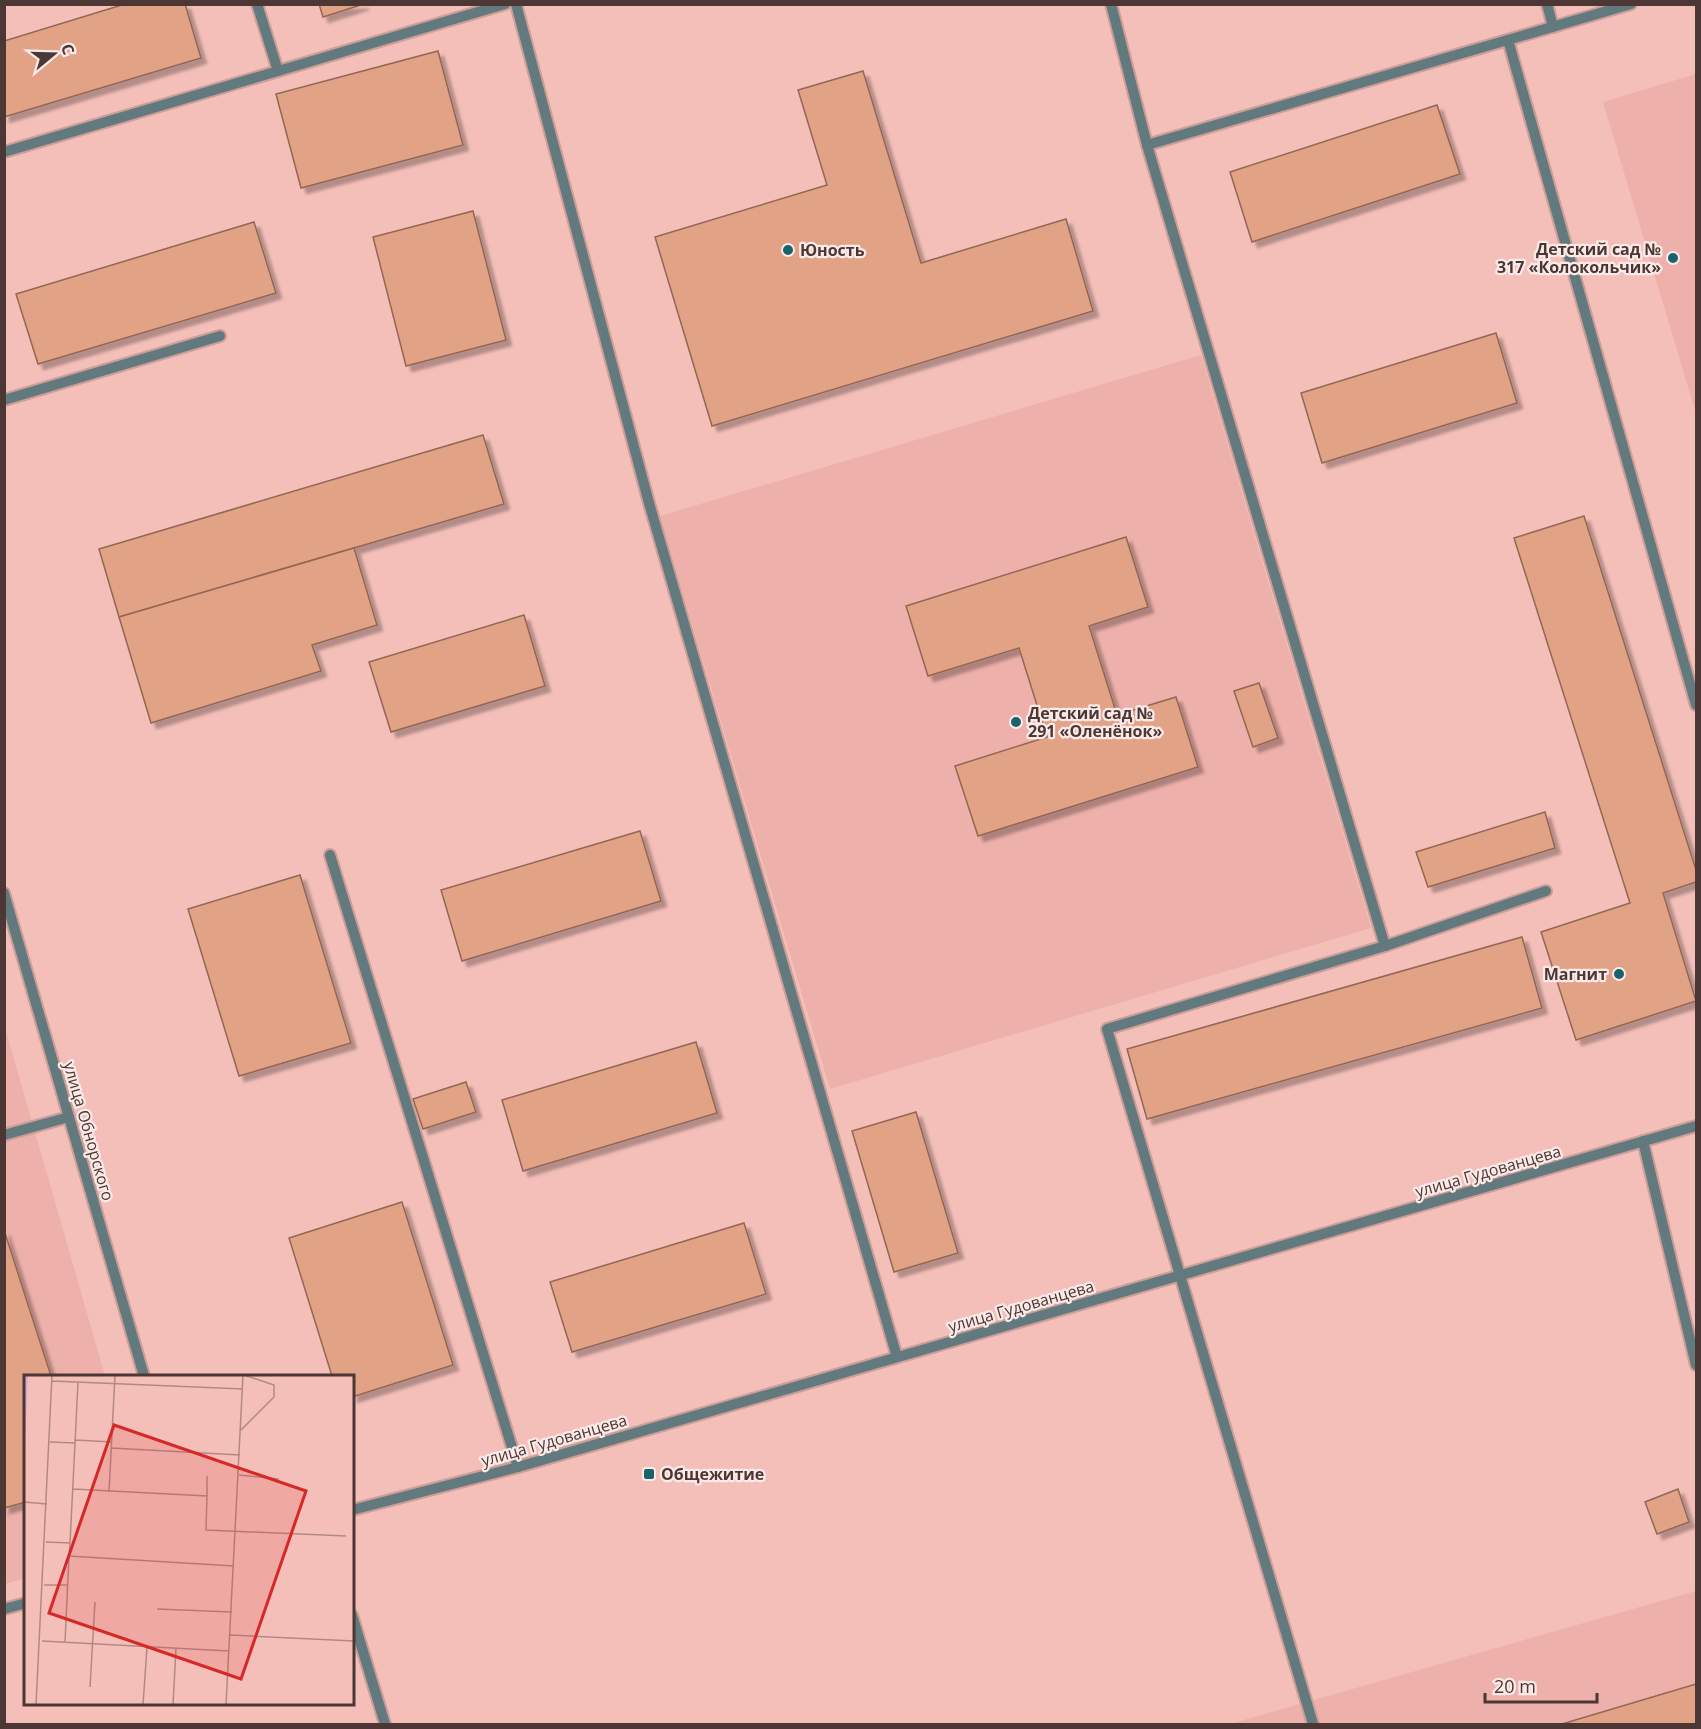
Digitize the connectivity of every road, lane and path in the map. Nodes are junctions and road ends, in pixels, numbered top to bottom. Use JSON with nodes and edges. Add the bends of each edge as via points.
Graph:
{"nodes":[{"id":1,"x":257,"y":4,"type":"edge"},
{"id":2,"x":505,"y":4,"type":"edge"},
{"id":3,"x":516,"y":4,"type":"edge"},
{"id":4,"x":1111,"y":4,"type":"edge"},
{"id":5,"x":1547,"y":4,"type":"edge"},
{"id":6,"x":1631,"y":4,"type":"edge"},
{"id":7,"x":1553,"y":27,"type":"junction"},
{"id":8,"x":1508,"y":40,"type":"junction"},
{"id":9,"x":278,"y":71,"type":"junction"},
{"id":10,"x":1147,"y":145,"type":"junction"},
{"id":11,"x":4,"y":152,"type":"edge"},
{"id":12,"x":220,"y":336,"type":"dead end"},
{"id":13,"x":4,"y":400,"type":"edge"},
{"id":14,"x":1696,"y":705,"type":"edge"},
{"id":15,"x":330,"y":855,"type":"dead end"},
{"id":16,"x":1546,"y":891,"type":"dead end"},
{"id":17,"x":4,"y":893,"type":"edge"},
{"id":18,"x":1385,"y":946,"type":"junction"},
{"id":19,"x":69,"y":1117,"type":"junction"},
{"id":20,"x":1696,"y":1126,"type":"edge"},
{"id":21,"x":4,"y":1135,"type":"edge"},
{"id":22,"x":1643,"y":1141,"type":"junction"},
{"id":23,"x":1180,"y":1275,"type":"junction"},
{"id":24,"x":897,"y":1357,"type":"junction"},
{"id":25,"x":1696,"y":1365,"type":"edge"},
{"id":26,"x":143,"y":1375,"type":"edge"},
{"id":27,"x":518,"y":1467,"type":"junction"},
{"id":28,"x":354,"y":1509,"type":"edge"},
{"id":29,"x":24,"y":1604,"type":"edge"},
{"id":30,"x":4,"y":1610,"type":"edge"},
{"id":31,"x":354,"y":1622,"type":"edge"},
{"id":32,"x":385,"y":1725,"type":"edge"},
{"id":33,"x":1313,"y":1725,"type":"edge"}],
"edges":[{"from":1,"to":9,"type":"street"},
{"from":2,"to":9,"type":"street"},
{"from":3,"to":24,"type":"street","via":[[649,503]]},
{"from":4,"to":10,"type":"street"},
{"from":5,"to":7,"type":"street"},
{"from":6,"to":7,"type":"street"},
{"from":7,"to":8,"type":"street"},
{"from":8,"to":10,"type":"street"},
{"from":8,"to":14,"type":"street"},
{"from":9,"to":11,"type":"street"},
{"from":10,"to":18,"type":"street"},
{"from":12,"to":13,"type":"street"},
{"from":15,"to":27,"type":"street"},
{"from":16,"to":18,"type":"street"},
{"from":17,"to":19,"type":"street","name":"улица Обнорского"},
{"from":18,"to":23,"type":"street","via":[[1107,1029]]},
{"from":19,"to":21,"type":"street"},
{"from":19,"to":26,"type":"street","name":"улица Обнорского"},
{"from":20,"to":22,"type":"street","name":"улица Гудованцева"},
{"from":22,"to":23,"type":"street","name":"улица Гудованцева"},
{"from":22,"to":25,"type":"street"},
{"from":23,"to":24,"type":"street","name":"улица Гудованцева"},
{"from":23,"to":33,"type":"street"},
{"from":24,"to":27,"type":"street","name":"улица Гудованцева"},
{"from":27,"to":28,"type":"street","name":"улица Гудованцева"},
{"from":29,"to":30,"type":"street"},
{"from":31,"to":32,"type":"street"}]}
